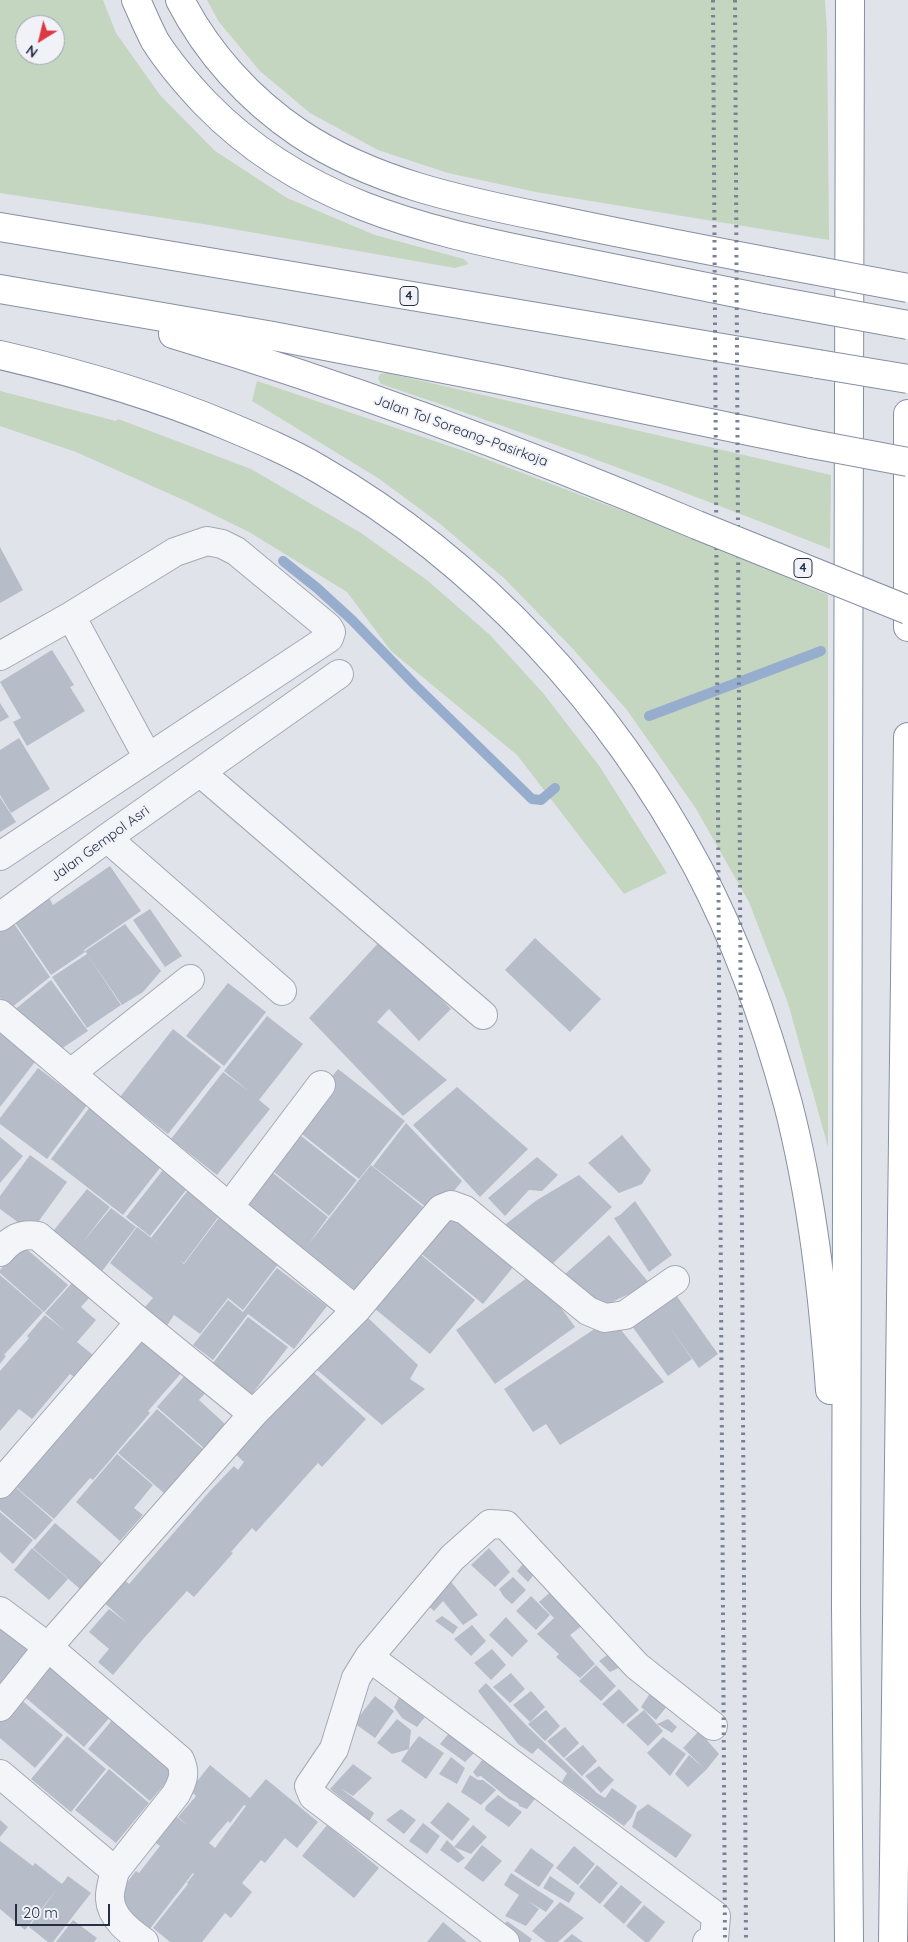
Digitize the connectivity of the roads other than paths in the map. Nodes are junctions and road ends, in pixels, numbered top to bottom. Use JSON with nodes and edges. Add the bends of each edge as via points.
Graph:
{"nodes":[{"id":1,"x":136,"y":0,"type":"edge"},
{"id":2,"x":180,"y":0,"type":"edge"},
{"id":3,"x":850,"y":0,"type":"edge"},
{"id":4,"x":0,"y":227,"type":"edge"},
{"id":5,"x":908,"y":288,"type":"edge"},
{"id":6,"x":0,"y":290,"type":"edge"},
{"id":7,"x":908,"y":325,"type":"edge"},
{"id":8,"x":0,"y":355,"type":"edge"},
{"id":9,"x":908,"y":379,"type":"edge"},
{"id":10,"x":908,"y":414,"type":"edge"},
{"id":11,"x":908,"y":462,"type":"edge"},
{"id":12,"x":908,"y":610,"type":"edge"},
{"id":13,"x":71,"y":616,"type":"junction"},
{"id":14,"x":908,"y":627,"type":"edge"},
{"id":15,"x":0,"y":656,"type":"edge"},
{"id":16,"x":339,"y":674,"type":"dead end"},
{"id":17,"x":908,"y":737,"type":"edge"},
{"id":18,"x":148,"y":758,"type":"junction"},
{"id":19,"x":201,"y":773,"type":"junction"},
{"id":20,"x":106,"y":838,"type":"junction"},
{"id":21,"x":0,"y":856,"type":"edge"},
{"id":22,"x":0,"y":917,"type":"edge"},
{"id":23,"x":190,"y":979,"type":"dead end"},
{"id":24,"x":282,"y":991,"type":"dead end"},
{"id":25,"x":0,"y":1014,"type":"edge"},
{"id":26,"x":483,"y":1015,"type":"dead end"},
{"id":27,"x":71,"y":1073,"type":"junction"},
{"id":28,"x":321,"y":1085,"type":"dead end"},
{"id":29,"x":229,"y":1207,"type":"junction"},
{"id":30,"x":0,"y":1252,"type":"edge"},
{"id":31,"x":675,"y":1280,"type":"dead end"},
{"id":32,"x":356,"y":1310,"type":"junction"},
{"id":33,"x":140,"y":1322,"type":"junction"},
{"id":34,"x":253,"y":1414,"type":"junction"},
{"id":35,"x":0,"y":1484,"type":"edge"},
{"id":36,"x":846,"y":1606,"type":"junction"},
{"id":37,"x":0,"y":1611,"type":"edge"},
{"id":38,"x":48,"y":1647,"type":"junction"},
{"id":39,"x":369,"y":1657,"type":"junction"},
{"id":40,"x":0,"y":1707,"type":"edge"},
{"id":41,"x":713,"y":1726,"type":"dead end"},
{"id":42,"x":0,"y":1774,"type":"edge"},
{"id":43,"x":114,"y":1871,"type":"junction"},
{"id":44,"x":144,"y":1942,"type":"edge"},
{"id":45,"x":505,"y":1942,"type":"edge"},
{"id":46,"x":707,"y":1942,"type":"edge"},
{"id":47,"x":849,"y":1942,"type":"edge"},
{"id":48,"x":893,"y":1942,"type":"edge"}],
"edges":[{"from":1,"to":7,"type":"highway","bridge":true,"via":[[156,41],[189,86],[222,121],[295,175],[337,196],[383,214],[467,238]]},
{"from":2,"to":5,"type":"highway","bridge":true,"via":[[222,65],[263,105],[300,134],[350,161],[452,196],[579,225]]},
{"from":3,"to":36,"type":"highway"},
{"from":4,"to":9,"type":"highway","number":"4","bridge":true},
{"from":6,"to":11,"type":"highway","bridge":true,"via":[[292,340]]},
{"from":6,"to":12,"type":"highway","name":"Jalan Tol Soreang–Pasirkoja","number":"4","bridge":true,"via":[[125,320],[321,381],[525,454]]},
{"from":8,"to":36,"type":"highway","via":[[58,368],[188,410],[316,467],[377,504],[441,553],[508,612],[565,674],[615,737],[661,804],[699,869],[728,932],[754,996],[788,1105],[821,1289]]},
{"from":10,"to":14,"type":"highway"},
{"from":13,"to":15,"type":"street"},
{"from":13,"to":18,"type":"street"},
{"from":13,"to":18,"type":"street","via":[[175,552],[207,541],[236,551],[331,632],[329,638]]},
{"from":16,"to":19,"type":"street","name":"Jalan Gempol Asri"},
{"from":17,"to":48,"type":"highway"},
{"from":18,"to":21,"type":"street"},
{"from":19,"to":20,"type":"street","name":"Jalan Gempol Asri"},
{"from":19,"to":26,"type":"street"},
{"from":20,"to":22,"type":"street","name":"Jalan Gempol Asri"},
{"from":20,"to":24,"type":"street"},
{"from":23,"to":27,"type":"street"},
{"from":25,"to":27,"type":"street"},
{"from":27,"to":29,"type":"street"},
{"from":28,"to":29,"type":"street"},
{"from":29,"to":32,"type":"street"},
{"from":30,"to":33,"type":"street","via":[[19,1236],[38,1236]]},
{"from":31,"to":32,"type":"street","via":[[625,1315],[605,1318],[588,1311],[465,1210],[451,1205],[441,1209]]},
{"from":32,"to":34,"type":"street"},
{"from":33,"to":34,"type":"street"},
{"from":33,"to":35,"type":"street"},
{"from":34,"to":38,"type":"street"},
{"from":36,"to":47,"type":"highway"},
{"from":37,"to":38,"type":"street"},
{"from":38,"to":40,"type":"street"},
{"from":38,"to":43,"type":"street","via":[[180,1760],[184,1770],[176,1794]]},
{"from":39,"to":41,"type":"street","via":[[452,1558],[490,1524],[506,1525],[637,1666]]},
{"from":39,"to":45,"type":"street","via":[[356,1678],[334,1749],[309,1786],[313,1796]]},
{"from":39,"to":46,"type":"street","via":[[716,1916],[714,1939]]},
{"from":42,"to":43,"type":"street"},
{"from":43,"to":44,"type":"street","via":[[110,1900],[116,1916]]}]}
